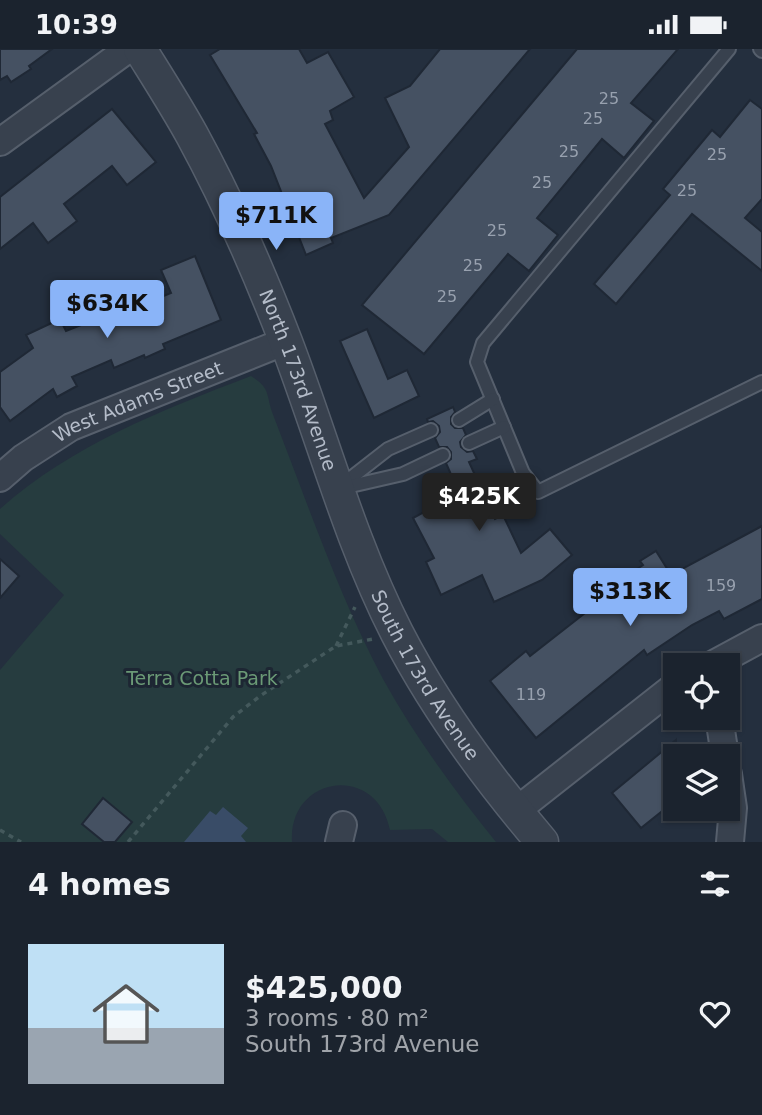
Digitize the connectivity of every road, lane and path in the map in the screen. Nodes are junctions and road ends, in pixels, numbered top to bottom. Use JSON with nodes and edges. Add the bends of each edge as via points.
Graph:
{"nodes":[{"id":1,"x":128,"y":49,"type":"edge"},
{"id":2,"x":140,"y":49,"type":"edge"},
{"id":3,"x":729,"y":49,"type":"edge"},
{"id":4,"x":0,"y":142,"type":"edge"},
{"id":5,"x":286,"y":341,"type":"junction"},
{"id":6,"x":762,"y":382,"type":"edge"},
{"id":7,"x":492,"y":400,"type":"junction"},
{"id":8,"x":459,"y":420,"type":"dead end"},
{"id":9,"x":504,"y":427,"type":"junction"},
{"id":10,"x":432,"y":430,"type":"dead end"},
{"id":11,"x":469,"y":443,"type":"dead end"},
{"id":12,"x":443,"y":455,"type":"dead end"},
{"id":13,"x":0,"y":478,"type":"edge"},
{"id":14,"x":338,"y":489,"type":"junction"},
{"id":15,"x":372,"y":575,"type":"junction"},
{"id":16,"x":398,"y":634,"type":"junction"},
{"id":17,"x":762,"y":638,"type":"edge"},
{"id":18,"x":336,"y":646,"type":"junction"},
{"id":19,"x":734,"y":653,"type":"edge"},
{"id":20,"x":663,"y":695,"type":"edge"},
{"id":21,"x":516,"y":811,"type":"junction"},
{"id":22,"x":732,"y":821,"type":"edge"},
{"id":23,"x":0,"y":830,"type":"edge"},
{"id":24,"x":21,"y":842,"type":"edge"},
{"id":25,"x":128,"y":842,"type":"edge"},
{"id":26,"x":542,"y":842,"type":"edge"},
{"id":27,"x":730,"y":842,"type":"edge"}],
"edges":[{"from":1,"to":4,"type":"street"},
{"from":2,"to":5,"type":"street","name":"North 173rd Avenue","via":[[192,135]]},
{"from":3,"to":7,"type":"lane","via":[[483,343],[477,362]]},
{"from":5,"to":13,"type":"street","name":"West Adams Street","via":[[71,427]]},
{"from":5,"to":14,"type":"street","name":"North 173rd Avenue"},
{"from":6,"to":9,"type":"lane","via":[[538,492],[523,473]]},
{"from":7,"to":8,"type":"lane"},
{"from":7,"to":9,"type":"lane"},
{"from":9,"to":11,"type":"lane"},
{"from":10,"to":14,"type":"lane","via":[[388,449]]},
{"from":12,"to":14,"type":"lane","via":[[403,474]]},
{"from":14,"to":15,"type":"street","name":"South 173rd Avenue"},
{"from":15,"to":16,"type":"street","name":"South 173rd Avenue"},
{"from":15,"to":18,"type":"path"},
{"from":16,"to":18,"type":"path"},
{"from":16,"to":21,"type":"street","name":"South 173rd Avenue"},
{"from":17,"to":19,"type":"street"},
{"from":18,"to":25,"type":"path","via":[[233,717]]},
{"from":20,"to":21,"type":"street"},
{"from":21,"to":26,"type":"street","name":"South 173rd Avenue"},
{"from":22,"to":27,"type":"street"},
{"from":23,"to":24,"type":"path"}]}
